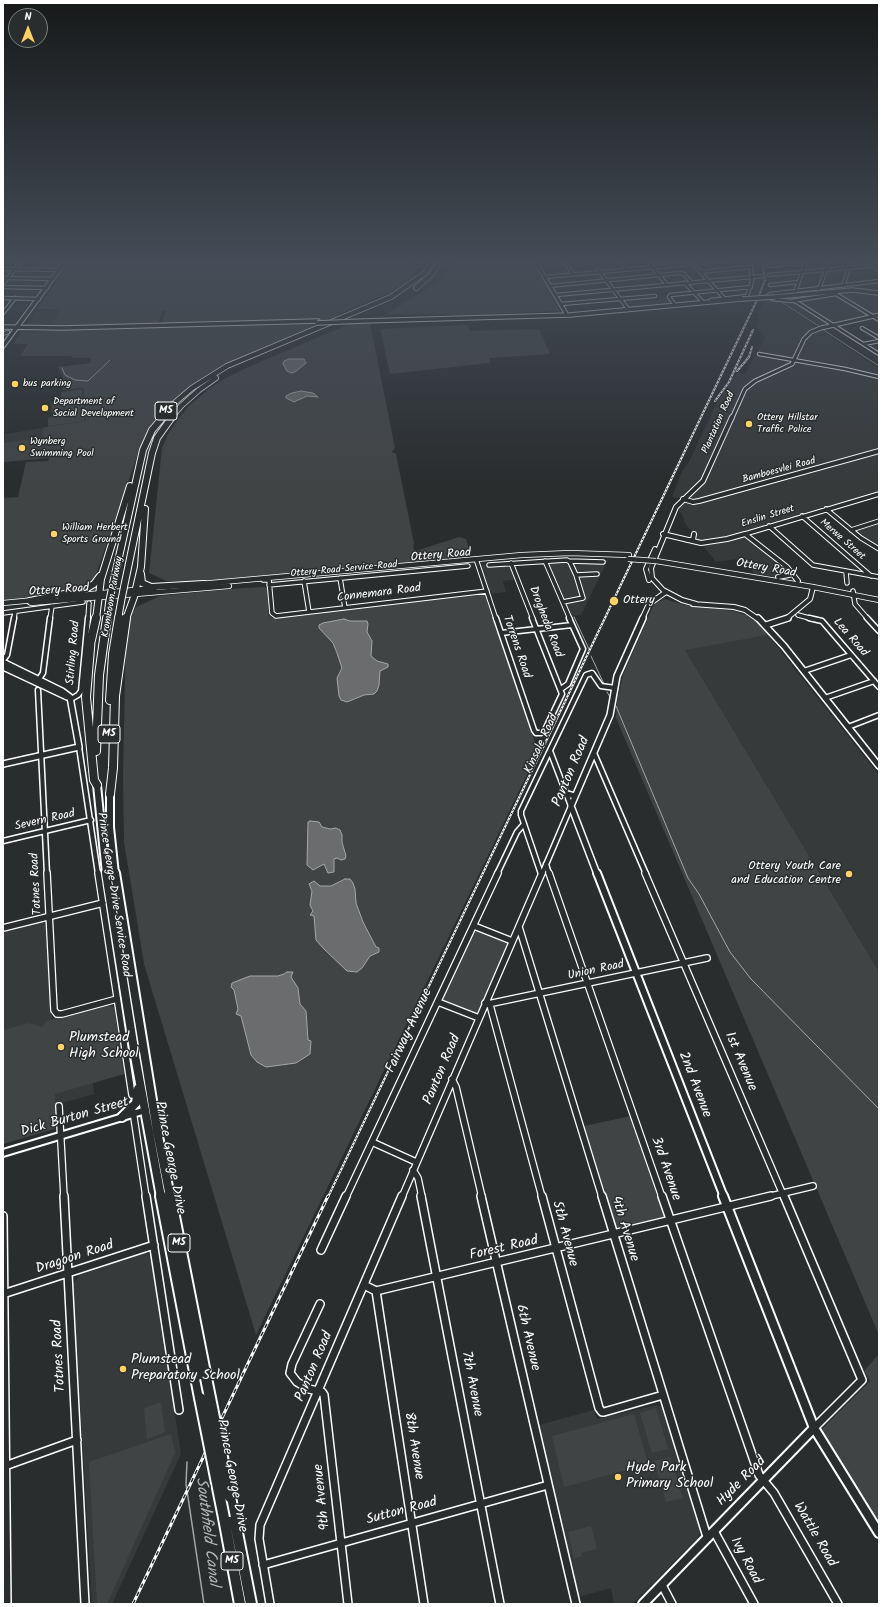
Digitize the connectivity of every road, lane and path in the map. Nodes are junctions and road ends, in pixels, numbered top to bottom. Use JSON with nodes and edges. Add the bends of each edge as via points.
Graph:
{"nodes":[{"id":1,"x":13,"y":334,"type":"edge"},
{"id":2,"x":14,"y":334,"type":"edge"},
{"id":3,"x":304,"y":334,"type":"edge"},
{"id":4,"x":314,"y":334,"type":"edge"},
{"id":5,"x":808,"y":334,"type":"edge"},
{"id":6,"x":848,"y":334,"type":"edge"},
{"id":7,"x":879,"y":339,"type":"edge"},
{"id":8,"x":864,"y":344,"type":"junction"},
{"id":9,"x":3,"y":346,"type":"edge"},
{"id":10,"x":3,"y":352,"type":"edge"},
{"id":11,"x":759,"y":354,"type":"dead end"},
{"id":12,"x":879,"y":354,"type":"edge"},
{"id":13,"x":795,"y":360,"type":"junction"},
{"id":14,"x":879,"y":377,"type":"edge"},
{"id":15,"x":879,"y":451,"type":"edge"},
{"id":16,"x":142,"y":454,"type":"junction"},
{"id":17,"x":148,"y":472,"type":"junction"},
{"id":18,"x":879,"y":494,"type":"edge"},
{"id":19,"x":683,"y":499,"type":"junction"},
{"id":20,"x":826,"y":509,"type":"junction"},
{"id":21,"x":802,"y":516,"type":"junction"},
{"id":22,"x":879,"y":521,"type":"edge"},
{"id":23,"x":769,"y":526,"type":"junction"},
{"id":24,"x":851,"y":530,"type":"junction"},
{"id":25,"x":663,"y":534,"type":"junction"},
{"id":26,"x":694,"y":534,"type":"dead end"},
{"id":27,"x":745,"y":534,"type":"junction"},
{"id":28,"x":687,"y":540,"type":"junction"},
{"id":29,"x":879,"y":549,"type":"edge"},
{"id":30,"x":657,"y":560,"type":"junction"},
{"id":31,"x":476,"y":561,"type":"junction"},
{"id":32,"x":545,"y":561,"type":"junction"},
{"id":33,"x":569,"y":561,"type":"junction"},
{"id":34,"x":512,"y":562,"type":"junction"},
{"id":35,"x":603,"y":562,"type":"dead end"},
{"id":36,"x":489,"y":565,"type":"dead end"},
{"id":37,"x":468,"y":566,"type":"dead end"},
{"id":38,"x":141,"y":567,"type":"junction"},
{"id":39,"x":103,"y":569,"type":"junction"},
{"id":40,"x":790,"y":571,"type":"junction"},
{"id":41,"x":846,"y":572,"type":"junction"},
{"id":42,"x":597,"y":574,"type":"dead end"},
{"id":43,"x":576,"y":575,"type":"junction"},
{"id":44,"x":871,"y":576,"type":"junction"},
{"id":45,"x":778,"y":577,"type":"junction"},
{"id":46,"x":879,"y":577,"type":"edge"},
{"id":47,"x":340,"y":578,"type":"junction"},
{"id":48,"x":304,"y":581,"type":"junction"},
{"id":49,"x":798,"y":581,"type":"junction"},
{"id":50,"x":230,"y":582,"type":"junction"},
{"id":51,"x":848,"y":583,"type":"dead end"},
{"id":52,"x":204,"y":584,"type":"junction"},
{"id":53,"x":271,"y":584,"type":"junction"},
{"id":54,"x":812,"y":587,"type":"junction"},
{"id":55,"x":487,"y":591,"type":"junction"},
{"id":56,"x":135,"y":592,"type":"junction"},
{"id":57,"x":665,"y":593,"type":"junction"},
{"id":58,"x":852,"y":593,"type":"junction"},
{"id":59,"x":99,"y":596,"type":"junction"},
{"id":60,"x":879,"y":596,"type":"edge"},
{"id":61,"x":658,"y":597,"type":"junction"},
{"id":62,"x":672,"y":598,"type":"junction"},
{"id":63,"x":879,"y":600,"type":"edge"},
{"id":64,"x":30,"y":601,"type":"junction"},
{"id":65,"x":90,"y":601,"type":"junction"},
{"id":66,"x":83,"y":602,"type":"dead end"},
{"id":67,"x":562,"y":602,"type":"junction"},
{"id":68,"x":3,"y":603,"type":"edge"},
{"id":69,"x":696,"y":604,"type":"junction"},
{"id":70,"x":52,"y":606,"type":"junction"},
{"id":71,"x":3,"y":607,"type":"edge"},
{"id":72,"x":346,"y":608,"type":"junction"},
{"id":73,"x":14,"y":612,"type":"junction"},
{"id":74,"x":309,"y":612,"type":"junction"},
{"id":75,"x":3,"y":613,"type":"edge"},
{"id":76,"x":798,"y":615,"type":"dead end"},
{"id":77,"x":756,"y":616,"type":"junction"},
{"id":78,"x":777,"y":622,"type":"junction"},
{"id":79,"x":572,"y":625,"type":"junction"},
{"id":80,"x":766,"y":625,"type":"junction"},
{"id":81,"x":537,"y":629,"type":"junction"},
{"id":82,"x":879,"y":631,"type":"edge"},
{"id":83,"x":500,"y":633,"type":"junction"},
{"id":84,"x":91,"y":640,"type":"junction"},
{"id":85,"x":851,"y":655,"type":"junction"},
{"id":86,"x":3,"y":661,"type":"edge"},
{"id":87,"x":3,"y":666,"type":"edge"},
{"id":88,"x":804,"y":671,"type":"junction"},
{"id":89,"x":39,"y":679,"type":"junction"},
{"id":90,"x":874,"y":681,"type":"junction"},
{"id":91,"x":879,"y":687,"type":"edge"},
{"id":92,"x":615,"y":688,"type":"junction"},
{"id":93,"x":561,"y":689,"type":"junction"},
{"id":94,"x":38,"y":690,"type":"dead end"},
{"id":95,"x":825,"y":698,"type":"junction"},
{"id":96,"x":71,"y":699,"type":"junction"},
{"id":97,"x":879,"y":715,"type":"edge"},
{"id":98,"x":848,"y":727,"type":"junction"},
{"id":99,"x":79,"y":747,"type":"junction"},
{"id":100,"x":550,"y":751,"type":"junction"},
{"id":101,"x":594,"y":753,"type":"junction"},
{"id":102,"x":41,"y":756,"type":"junction"},
{"id":103,"x":3,"y":764,"type":"edge"},
{"id":104,"x":879,"y":766,"type":"edge"},
{"id":105,"x":97,"y":786,"type":"junction"},
{"id":106,"x":110,"y":794,"type":"junction"},
{"id":107,"x":567,"y":794,"type":"junction"},
{"id":108,"x":575,"y":796,"type":"junction"},
{"id":109,"x":571,"y":806,"type":"junction"},
{"id":110,"x":91,"y":820,"type":"junction"},
{"id":111,"x":524,"y":824,"type":"junction"},
{"id":112,"x":46,"y":831,"type":"junction"},
{"id":113,"x":3,"y":841,"type":"edge"},
{"id":114,"x":546,"y":864,"type":"junction"},
{"id":115,"x":541,"y":874,"type":"junction"},
{"id":116,"x":103,"y":903,"type":"junction"},
{"id":117,"x":50,"y":917,"type":"junction"},
{"id":118,"x":474,"y":926,"type":"junction"},
{"id":119,"x":518,"y":927,"type":"junction"},
{"id":120,"x":3,"y":928,"type":"edge"},
{"id":121,"x":512,"y":941,"type":"junction"},
{"id":122,"x":707,"y":958,"type":"dead end"},
{"id":123,"x":684,"y":964,"type":"junction"},
{"id":124,"x":637,"y":973,"type":"junction"},
{"id":125,"x":587,"y":983,"type":"junction"},
{"id":126,"x":539,"y":993,"type":"junction"},
{"id":127,"x":117,"y":999,"type":"junction"},
{"id":128,"x":438,"y":1002,"type":"junction"},
{"id":129,"x":486,"y":1003,"type":"junction"},
{"id":130,"x":479,"y":1018,"type":"junction"},
{"id":131,"x":135,"y":1056,"type":"junction"},
{"id":132,"x":452,"y":1079,"type":"junction"},
{"id":133,"x":132,"y":1095,"type":"dead end"},
{"id":134,"x":59,"y":1106,"type":"dead end"},
{"id":135,"x":149,"y":1109,"type":"junction"},
{"id":136,"x":133,"y":1111,"type":"junction"},
{"id":137,"x":122,"y":1117,"type":"joint"},
{"id":138,"x":61,"y":1135,"type":"junction"},
{"id":139,"x":372,"y":1142,"type":"junction"},
{"id":140,"x":3,"y":1153,"type":"edge"},
{"id":141,"x":416,"y":1162,"type":"junction"},
{"id":142,"x":413,"y":1170,"type":"junction"},
{"id":143,"x":813,"y":1186,"type":"dead end"},
{"id":144,"x":783,"y":1193,"type":"junction"},
{"id":145,"x":728,"y":1207,"type":"junction"},
{"id":146,"x":3,"y":1216,"type":"edge"},
{"id":147,"x":671,"y":1221,"type":"junction"},
{"id":148,"x":614,"y":1235,"type":"junction"},
{"id":149,"x":154,"y":1245,"type":"junction"},
{"id":150,"x":556,"y":1249,"type":"junction"},
{"id":151,"x":321,"y":1250,"type":"dead end"},
{"id":152,"x":497,"y":1263,"type":"junction"},
{"id":153,"x":68,"y":1273,"type":"junction"},
{"id":154,"x":437,"y":1277,"type":"junction"},
{"id":155,"x":364,"y":1285,"type":"junction"},
{"id":156,"x":376,"y":1291,"type":"junction"},
{"id":157,"x":3,"y":1294,"type":"edge"},
{"id":158,"x":320,"y":1304,"type":"dead end"},
{"id":159,"x":862,"y":1380,"type":"joint"},
{"id":160,"x":318,"y":1390,"type":"junction"},
{"id":161,"x":663,"y":1395,"type":"junction"},
{"id":162,"x":179,"y":1410,"type":"dead end"},
{"id":163,"x":814,"y":1428,"type":"junction"},
{"id":164,"x":77,"y":1440,"type":"junction"},
{"id":165,"x":4,"y":1466,"type":"edge"},
{"id":166,"x":764,"y":1481,"type":"junction"},
{"id":167,"x":548,"y":1485,"type":"junction"},
{"id":168,"x":480,"y":1504,"type":"junction"},
{"id":169,"x":412,"y":1523,"type":"junction"},
{"id":170,"x":879,"y":1533,"type":"edge"},
{"id":171,"x":711,"y":1535,"type":"junction"},
{"id":172,"x":341,"y":1543,"type":"junction"},
{"id":173,"x":263,"y":1565,"type":"junction"},
{"id":174,"x":662,"y":1585,"type":"junction"},
{"id":175,"x":7,"y":1604,"type":"edge"},
{"id":176,"x":85,"y":1604,"type":"edge"},
{"id":177,"x":240,"y":1604,"type":"edge"},
{"id":178,"x":251,"y":1604,"type":"edge"},
{"id":179,"x":270,"y":1604,"type":"edge"},
{"id":180,"x":348,"y":1604,"type":"edge"},
{"id":181,"x":424,"y":1604,"type":"edge"},
{"id":182,"x":500,"y":1604,"type":"edge"},
{"id":183,"x":576,"y":1604,"type":"edge"},
{"id":184,"x":643,"y":1604,"type":"edge"},
{"id":185,"x":672,"y":1604,"type":"edge"},
{"id":186,"x":754,"y":1604,"type":"edge"},
{"id":187,"x":838,"y":1604,"type":"edge"}],
"edges":[{"from":1,"to":9,"type":"main road"},
{"from":2,"to":10,"type":"main road"},
{"from":3,"to":16,"type":"highway","name":"Kromboom Parkway","number":"M5","via":[[235,363],[202,381],[178,399],[160,418]]},
{"from":4,"to":17,"type":"highway","name":"Kromboom Parkway","number":"M5","via":[[240,366],[208,383],[186,401],[166,424],[154,446]]},
{"from":5,"to":13,"type":"street"},
{"from":6,"to":8,"type":"street"},
{"from":7,"to":8,"type":"street"},
{"from":8,"to":12,"type":"street"},
{"from":11,"to":13,"type":"street"},
{"from":13,"to":14,"type":"street"},
{"from":13,"to":19,"type":"street","name":"Plantation Road","via":[[788,367],[757,379],[744,389],[703,481]]},
{"from":15,"to":19,"type":"street","name":"Bamboesvlei Road","via":[[699,501]]},
{"from":16,"to":39,"type":"highway"},
{"from":16,"to":105,"type":"highway","name":"Kromboom Parkway","number":"M5","bridge":true,"via":[[102,644],[96,733]]},
{"from":17,"to":38,"type":"highway"},
{"from":17,"to":106,"type":"highway","name":"Kromboom Parkway","number":"M5","bridge":true,"via":[[113,654],[110,696]]},
{"from":18,"to":20,"type":"street","name":"Enslin Street"},
{"from":19,"to":25,"type":"street","name":"Plantation Road","via":[[676,507]]},
{"from":20,"to":21,"type":"street","name":"Enslin Street"},
{"from":20,"to":24,"type":"street"},
{"from":21,"to":23,"type":"street","name":"Enslin Street"},
{"from":21,"to":44,"type":"street","name":"Merwe Street"},
{"from":22,"to":24,"type":"street"},
{"from":23,"to":27,"type":"street","name":"Enslin Street"},
{"from":23,"to":41,"type":"street","via":[[814,565]]},
{"from":24,"to":29,"type":"street"},
{"from":25,"to":28,"type":"street","name":"Enslin Street"},
{"from":25,"to":57,"type":"street","name":"Plantation Road","via":[[647,564],[646,571],[652,584]]},
{"from":26,"to":28,"type":"street","via":[[693,540]]},
{"from":27,"to":28,"type":"street","name":"Enslin Street","via":[[704,543]]},
{"from":27,"to":40,"type":"street"},
{"from":30,"to":31,"type":"main road","name":"Ottery Road","bridge":true,"via":[[558,556]]},
{"from":30,"to":45,"type":"main road","name":"Ottery Road"},
{"from":30,"to":54,"type":"main road","name":"Ottery Road"},
{"from":31,"to":50,"type":"main road","name":"Ottery Road"},
{"from":31,"to":53,"type":"main road","name":"Ottery Road"},
{"from":31,"to":55,"type":"street","name":"Torrens Road"},
{"from":32,"to":33,"type":"street"},
{"from":32,"to":34,"type":"street"},
{"from":32,"to":67,"type":"street"},
{"from":33,"to":35,"type":"street"},
{"from":33,"to":43,"type":"street"},
{"from":34,"to":36,"type":"street"},
{"from":34,"to":81,"type":"street","name":"Drogheda Road"},
{"from":37,"to":47,"type":"street","name":"Ottery Road Service Road"},
{"from":38,"to":52,"type":"highway","via":[[142,582],[147,586]]},
{"from":38,"to":56,"type":"highway"},
{"from":39,"to":59,"type":"highway"},
{"from":39,"to":64,"type":"highway","via":[[97,581],[87,589]]},
{"from":40,"to":45,"type":"street","via":[[789,575]]},
{"from":40,"to":49,"type":"street"},
{"from":41,"to":44,"type":"street"},
{"from":41,"to":51,"type":"street"},
{"from":42,"to":43,"type":"street"},
{"from":43,"to":67,"type":"street","via":[[584,598]]},
{"from":44,"to":46,"type":"street"},
{"from":45,"to":49,"type":"main road","name":"Ottery Road"},
{"from":47,"to":48,"type":"street","name":"Ottery Road Service Road"},
{"from":47,"to":72,"type":"street"},
{"from":48,"to":53,"type":"street","name":"Ottery Road Service Road"},
{"from":48,"to":74,"type":"street"},
{"from":49,"to":58,"type":"main road","name":"Ottery Road"},
{"from":50,"to":52,"type":"main road","name":"Ottery Road"},
{"from":50,"to":53,"type":"street","name":"Ottery Road Service Road","via":[[268,580]]},
{"from":52,"to":56,"type":"main road","name":"Ottery Road"},
{"from":53,"to":56,"type":"main road","name":"Ottery Road"},
{"from":53,"to":74,"type":"street","name":"Connemara Road","via":[[274,616]]},
{"from":54,"to":58,"type":"main road","name":"Ottery Road"},
{"from":54,"to":78,"type":"street","via":[[808,601],[790,617]]},
{"from":55,"to":72,"type":"street","name":"Connemara Road"},
{"from":55,"to":83,"type":"street","name":"Torrens Road"},
{"from":56,"to":59,"type":"main road","name":"Ottery Road"},
{"from":56,"to":106,"type":"highway","via":[[126,618],[121,647],[115,696]]},
{"from":57,"to":61,"type":"street","name":"Panton Road"},
{"from":57,"to":62,"type":"street","name":"Plantation Road"},
{"from":57,"to":69,"type":"street","name":"Plantation Road"},
{"from":58,"to":60,"type":"main road","name":"Ottery Road"},
{"from":58,"to":63,"type":"main road","name":"Ottery Road"},
{"from":58,"to":82,"type":"street","via":[[855,604]]},
{"from":59,"to":64,"type":"main road","name":"Ottery Road"},
{"from":59,"to":65,"type":"main road","name":"Ottery Road"},
{"from":59,"to":84,"type":"highway"},
{"from":61,"to":62,"type":"street"},
{"from":61,"to":92,"type":"street","name":"Panton Road","via":[[649,604],[617,676]]},
{"from":62,"to":69,"type":"street","name":"Plantation Road"},
{"from":64,"to":68,"type":"main road","name":"Ottery Road"},
{"from":65,"to":71,"type":"main road","name":"Ottery Road","via":[[42,602]]},
{"from":65,"to":84,"type":"highway","via":[[94,601]]},
{"from":65,"to":96,"type":"street","name":"Stirling Road","via":[[81,691]]},
{"from":66,"to":70,"type":"street"},
{"from":67,"to":79,"type":"street"},
{"from":69,"to":77,"type":"street","name":"Plantation Road","via":[[734,607]]},
{"from":70,"to":73,"type":"street"},
{"from":70,"to":89,"type":"street","via":[[44,673]]},
{"from":72,"to":74,"type":"street","name":"Connemara Road"},
{"from":73,"to":75,"type":"street"},
{"from":73,"to":86,"type":"street","via":[[7,655]]},
{"from":76,"to":85,"type":"street","name":"Lea Road","via":[[822,621]]},
{"from":77,"to":78,"type":"street","via":[[769,622]]},
{"from":77,"to":80,"type":"street","name":"Plantation Road"},
{"from":78,"to":80,"type":"street"},
{"from":79,"to":81,"type":"street"},
{"from":79,"to":93,"type":"street","via":[[583,651],[566,687]]},
{"from":80,"to":88,"type":"street","name":"Plantation Road"},
{"from":81,"to":83,"type":"street"},
{"from":81,"to":93,"type":"street","name":"Drogheda Road"},
{"from":83,"to":93,"type":"street","name":"Torrens Road","via":[[536,733],[544,732],[562,696]]},
{"from":84,"to":105,"type":"highway","via":[[86,698],[94,780]]},
{"from":85,"to":88,"type":"street"},
{"from":85,"to":90,"type":"street","name":"Lea Road"},
{"from":86,"to":89,"type":"street"},
{"from":87,"to":96,"type":"street"},
{"from":88,"to":95,"type":"street","name":"Plantation Road"},
{"from":89,"to":96,"type":"street","via":[[68,694]]},
{"from":90,"to":91,"type":"street","name":"Lea Road"},
{"from":90,"to":95,"type":"street"},
{"from":92,"to":100,"type":"street","name":"Kinsale Road","via":[[601,686],[594,675],[585,676]]},
{"from":92,"to":101,"type":"street","name":"Panton Road","via":[[612,710]]},
{"from":94,"to":102,"type":"street","name":"Totnes Road"},
{"from":95,"to":98,"type":"street","name":"Plantation Road"},
{"from":96,"to":99,"type":"street","name":"Prince George Drive Service Road"},
{"from":97,"to":98,"type":"street"},
{"from":98,"to":104,"type":"street","name":"Plantation Road"},
{"from":99,"to":102,"type":"street"},
{"from":99,"to":110,"type":"street","name":"Prince George Drive Service Road"},
{"from":100,"to":107,"type":"street","name":"2nd Avenue"},
{"from":100,"to":111,"type":"street","name":"Kinsale Road","via":[[522,811]]},
{"from":101,"to":108,"type":"street","name":"Panton Road"},
{"from":101,"to":123,"type":"street","name":"1st Avenue"},
{"from":102,"to":103,"type":"street"},
{"from":102,"to":112,"type":"street","name":"Totnes Road"},
{"from":105,"to":131,"type":"main road","name":"Prince George Drive","number":"M5","via":[[105,868]]},
{"from":106,"to":135,"type":"main road","name":"Prince George Drive","number":"M5","via":[[114,866]]},
{"from":107,"to":108,"type":"street"},
{"from":107,"to":109,"type":"street","name":"2nd Avenue"},
{"from":108,"to":109,"type":"street","name":"Panton Road"},
{"from":109,"to":114,"type":"street","name":"Panton Road"},
{"from":109,"to":124,"type":"street","name":"2nd Avenue"},
{"from":110,"to":112,"type":"street","name":"Severn Road"},
{"from":110,"to":116,"type":"street","name":"Prince George Drive Service Road"},
{"from":111,"to":115,"type":"street"},
{"from":111,"to":118,"type":"street","name":"Fairway Avenue","via":[[517,832]]},
{"from":112,"to":113,"type":"street","name":"Severn Road"},
{"from":112,"to":117,"type":"street","name":"Totnes Road"},
{"from":114,"to":115,"type":"street","name":"Panton Road"},
{"from":114,"to":125,"type":"street","name":"3rd Avenue"},
{"from":115,"to":119,"type":"street","name":"Panton Road"},
{"from":116,"to":117,"type":"street"},
{"from":116,"to":127,"type":"street","name":"Prince George Drive Service Road"},
{"from":117,"to":120,"type":"street"},
{"from":117,"to":127,"type":"street","name":"Totnes Road","via":[[56,1013],[62,1014]]},
{"from":118,"to":121,"type":"street"},
{"from":118,"to":128,"type":"street","name":"Fairway Avenue"},
{"from":119,"to":121,"type":"street","name":"Panton Road"},
{"from":119,"to":126,"type":"street","name":"4th Avenue"},
{"from":121,"to":129,"type":"street","name":"Panton Road"},
{"from":122,"to":123,"type":"street","name":"Union Road"},
{"from":123,"to":124,"type":"street","name":"Union Road"},
{"from":123,"to":144,"type":"street","name":"1st Avenue"},
{"from":124,"to":125,"type":"street","name":"Union Road"},
{"from":124,"to":145,"type":"street","name":"2nd Avenue"},
{"from":125,"to":126,"type":"street","name":"Union Road"},
{"from":125,"to":147,"type":"street","name":"3rd Avenue"},
{"from":126,"to":129,"type":"street","name":"Union Road"},
{"from":126,"to":148,"type":"street","name":"4th Avenue"},
{"from":127,"to":133,"type":"street","name":"Prince George Drive Service Road"},
{"from":128,"to":130,"type":"street"},
{"from":128,"to":139,"type":"street","name":"Fairway Avenue"},
{"from":129,"to":130,"type":"street","name":"Panton Road"},
{"from":129,"to":150,"type":"street","name":"5th Avenue","via":[[491,1009]]},
{"from":130,"to":132,"type":"street","name":"Panton Road"},
{"from":131,"to":135,"type":"main road","name":"Prince George Drive","number":"M5"},
{"from":131,"to":136,"type":"main road","via":[[138,1094]]},
{"from":132,"to":141,"type":"street","name":"Panton Road"},
{"from":132,"to":152,"type":"street","name":"6th Avenue"},
{"from":134,"to":138,"type":"street","name":"Totnes Road"},
{"from":135,"to":136,"type":"street","name":"Dick Burton Street"},
{"from":135,"to":177,"type":"main road","name":"Prince George Drive","number":"M5","bridge":true,"via":[[200,1398]]},
{"from":135,"to":178,"type":"main road","name":"Prince George Drive","number":"M5","bridge":true},
{"from":136,"to":137,"type":"main road"},
{"from":136,"to":149,"type":"street","name":"Prince George Drive"},
{"from":137,"to":138,"type":"street","name":"Dick Burton Street"},
{"from":138,"to":140,"type":"street","name":"Dick Burton Street"},
{"from":138,"to":153,"type":"street","name":"Totnes Road"},
{"from":139,"to":141,"type":"street"},
{"from":139,"to":151,"type":"street","name":"Fairway Avenue"},
{"from":141,"to":142,"type":"street","name":"Panton Road"},
{"from":142,"to":154,"type":"street","name":"7th Avenue","via":[[418,1178]]},
{"from":142,"to":155,"type":"street","name":"Panton Road"},
{"from":143,"to":144,"type":"street","name":"Forest Road"},
{"from":144,"to":145,"type":"street","name":"Forest Road"},
{"from":144,"to":159,"type":"street","name":"1st Avenue"},
{"from":145,"to":147,"type":"street","name":"Forest Road"},
{"from":145,"to":163,"type":"street","name":"2nd Avenue"},
{"from":146,"to":157,"type":"street"},
{"from":147,"to":148,"type":"street","name":"Forest Road"},
{"from":147,"to":166,"type":"street","name":"3rd Avenue","via":[[759,1475]]},
{"from":148,"to":150,"type":"street","name":"Forest Road"},
{"from":148,"to":161,"type":"street","name":"4th Avenue"},
{"from":149,"to":153,"type":"street","name":"Dragoon Road"},
{"from":149,"to":162,"type":"street","name":"Prince George Drive"},
{"from":150,"to":152,"type":"street","name":"Forest Road"},
{"from":150,"to":161,"type":"street","name":"5th Avenue","via":[[600,1410],[604,1412]]},
{"from":152,"to":154,"type":"street","name":"Forest Road"},
{"from":152,"to":167,"type":"street","name":"6th Avenue"},
{"from":153,"to":157,"type":"street","name":"Dragoon Road"},
{"from":153,"to":164,"type":"street","name":"Totnes Road"},
{"from":154,"to":156,"type":"street","name":"Forest Road"},
{"from":154,"to":168,"type":"street","name":"7th Avenue"},
{"from":155,"to":156,"type":"street"},
{"from":155,"to":160,"type":"street","name":"Panton Road"},
{"from":156,"to":169,"type":"street","name":"8th Avenue"},
{"from":157,"to":165,"type":"street"},
{"from":158,"to":160,"type":"street","via":[[290,1370],[297,1382],[309,1389]]},
{"from":159,"to":163,"type":"street","name":"Hyde Road"},
{"from":160,"to":172,"type":"street","name":"9th Avenue","via":[[325,1397]]},
{"from":160,"to":173,"type":"street","name":"Panton Road","via":[[260,1525],[258,1534]]},
{"from":161,"to":171,"type":"street","name":"4th Avenue"},
{"from":163,"to":166,"type":"street","name":"Hyde Road"},
{"from":163,"to":170,"type":"street","name":"2nd Avenue"},
{"from":164,"to":165,"type":"street"},
{"from":164,"to":176,"type":"street","name":"Totnes Road"},
{"from":165,"to":175,"type":"street"},
{"from":166,"to":171,"type":"street","name":"Hyde Road"},
{"from":166,"to":187,"type":"street","name":"Wattle Road","via":[[774,1493]]},
{"from":167,"to":168,"type":"street","name":"Sutton Road"},
{"from":167,"to":183,"type":"street","name":"6th Avenue"},
{"from":168,"to":169,"type":"street","name":"Sutton Road"},
{"from":168,"to":182,"type":"street","name":"7th Avenue"},
{"from":169,"to":172,"type":"street","name":"Sutton Road"},
{"from":169,"to":181,"type":"street","name":"8th Avenue"},
{"from":171,"to":174,"type":"street","name":"Hyde Road"},
{"from":171,"to":186,"type":"street","name":"Ivy Road"},
{"from":172,"to":173,"type":"street","name":"Sutton Road"},
{"from":172,"to":180,"type":"street","name":"9th Avenue"},
{"from":173,"to":179,"type":"street","name":"Panton Road"},
{"from":174,"to":184,"type":"street","name":"Hyde Road"},
{"from":174,"to":185,"type":"street"}]}
